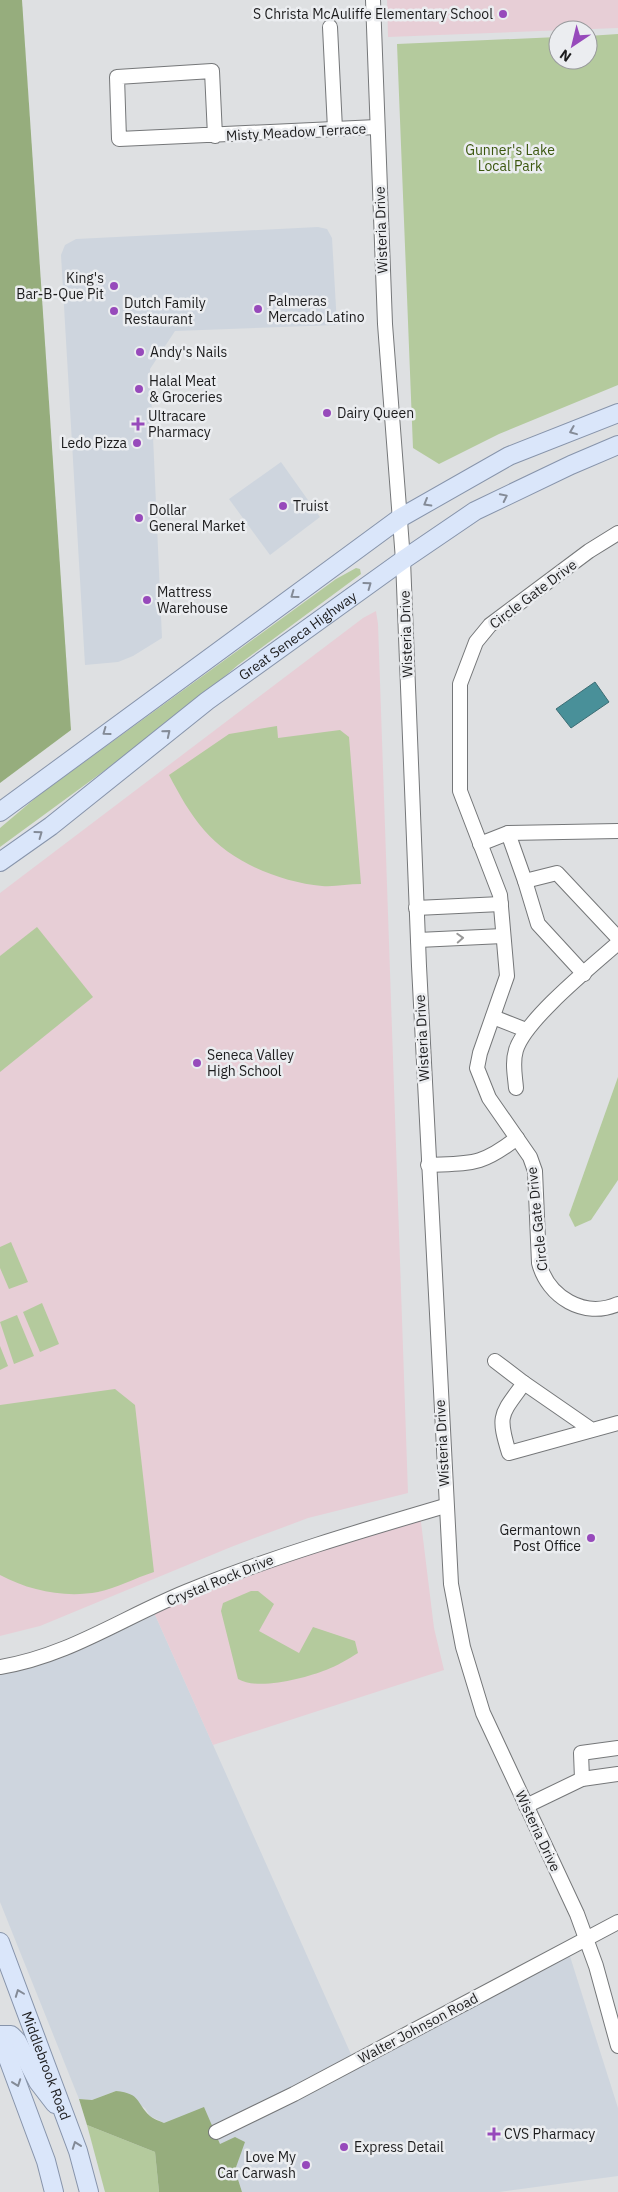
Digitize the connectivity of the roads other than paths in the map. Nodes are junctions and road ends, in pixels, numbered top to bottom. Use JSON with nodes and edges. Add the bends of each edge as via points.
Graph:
{"nodes":[{"id":1,"x":373,"y":0,"type":"edge"},
{"id":2,"x":330,"y":27,"type":"dead end"},
{"id":3,"x":377,"y":127,"type":"junction"},
{"id":4,"x":335,"y":129,"type":"junction"},
{"id":5,"x":215,"y":136,"type":"junction"},
{"id":6,"x":618,"y":413,"type":"edge"},
{"id":7,"x":618,"y":445,"type":"edge"},
{"id":8,"x":400,"y":518,"type":"junction"},
{"id":9,"x":618,"y":533,"type":"edge"},
{"id":10,"x":403,"y":560,"type":"junction"},
{"id":11,"x":0,"y":812,"type":"edge"},
{"id":12,"x":618,"y":831,"type":"edge"},
{"id":13,"x":508,"y":833,"type":"junction"},
{"id":14,"x":480,"y":844,"type":"junction"},
{"id":15,"x":0,"y":862,"type":"edge"},
{"id":16,"x":525,"y":881,"type":"junction"},
{"id":17,"x":501,"y":904,"type":"junction"},
{"id":18,"x":416,"y":908,"type":"junction"},
{"id":19,"x":503,"y":936,"type":"junction"},
{"id":20,"x":618,"y":938,"type":"edge"},
{"id":21,"x":418,"y":940,"type":"junction"},
{"id":22,"x":618,"y":943,"type":"edge"},
{"id":23,"x":584,"y":974,"type":"junction"},
{"id":24,"x":493,"y":1017,"type":"junction"},
{"id":25,"x":526,"y":1030,"type":"junction"},
{"id":26,"x":516,"y":1088,"type":"dead end"},
{"id":27,"x":517,"y":1138,"type":"junction"},
{"id":28,"x":428,"y":1165,"type":"junction"},
{"id":29,"x":618,"y":1304,"type":"edge"},
{"id":30,"x":495,"y":1362,"type":"dead end"},
{"id":31,"x":524,"y":1383,"type":"junction"},
{"id":32,"x":618,"y":1423,"type":"edge"},
{"id":33,"x":592,"y":1430,"type":"junction"},
{"id":34,"x":445,"y":1506,"type":"junction"},
{"id":35,"x":0,"y":1667,"type":"edge"},
{"id":36,"x":618,"y":1748,"type":"edge"},
{"id":37,"x":618,"y":1774,"type":"edge"},
{"id":38,"x":582,"y":1779,"type":"junction"},
{"id":39,"x":526,"y":1806,"type":"junction"},
{"id":40,"x":618,"y":1922,"type":"edge"},
{"id":41,"x":586,"y":1940,"type":"junction"},
{"id":42,"x":0,"y":1942,"type":"edge"},
{"id":43,"x":0,"y":2036,"type":"edge"},
{"id":44,"x":618,"y":2046,"type":"edge"},
{"id":45,"x":64,"y":2113,"type":"junction"},
{"id":46,"x":216,"y":2132,"type":"dead end"},
{"id":47,"x":54,"y":2192,"type":"edge"},
{"id":48,"x":89,"y":2192,"type":"edge"}],
"edges":[{"from":1,"to":3,"type":"street","name":"Wisteria Drive"},
{"from":2,"to":4,"type":"street"},
{"from":3,"to":4,"type":"street","name":"Misty Meadow Terrace"},
{"from":3,"to":8,"type":"street","name":"Wisteria Drive","via":[[385,324]]},
{"from":4,"to":5,"type":"street","name":"Misty Meadow Terrace"},
{"from":5,"to":5,"type":"street","name":"Misty Meadow Terrace","via":[[119,139],[117,77],[212,71]]},
{"from":6,"to":8,"type":"main road","one_way":true,"via":[[510,456]]},
{"from":10,"to":7,"type":"main road","name":"Great Seneca Highway","one_way":true,"via":[[475,511]]},
{"from":8,"to":10,"type":"street","name":"Wisteria Drive"},
{"from":8,"to":11,"type":"main road","one_way":true},
{"from":9,"to":14,"type":"street","name":"Circle Gate Drive","via":[[490,625],[470,655],[460,684],[460,791]]},
{"from":15,"to":10,"type":"main road","name":"Great Seneca Highway","one_way":true,"via":[[51,826],[207,701]]},
{"from":10,"to":18,"type":"street","name":"Wisteria Drive"},
{"from":12,"to":13,"type":"street"},
{"from":13,"to":14,"type":"street"},
{"from":13,"to":16,"type":"street"},
{"from":14,"to":17,"type":"street","name":"Circle Gate Drive","via":[[495,876]]},
{"from":16,"to":20,"type":"street","via":[[556,873]]},
{"from":16,"to":23,"type":"street","via":[[538,924]]},
{"from":17,"to":18,"type":"street"},
{"from":17,"to":19,"type":"street","name":"Circle Gate Drive"},
{"from":18,"to":21,"type":"street","name":"Wisteria Drive"},
{"from":21,"to":19,"type":"street","one_way":true},
{"from":19,"to":24,"type":"street","name":"Circle Gate Drive","via":[[507,976]]},
{"from":21,"to":28,"type":"street","name":"Wisteria Drive"},
{"from":22,"to":23,"type":"street"},
{"from":23,"to":25,"type":"street"},
{"from":24,"to":25,"type":"street"},
{"from":24,"to":27,"type":"street","name":"Circle Gate Drive","via":[[478,1068],[489,1098]]},
{"from":25,"to":26,"type":"street","via":[[514,1058]]},
{"from":27,"to":28,"type":"street","via":[[483,1160],[467,1164]]},
{"from":27,"to":29,"type":"street","name":"Circle Gate Drive","via":[[535,1171],[539,1263],[543,1278],[554,1293],[568,1303],[598,1308]]},
{"from":28,"to":34,"type":"street","name":"Wisteria Drive"},
{"from":30,"to":31,"type":"street"},
{"from":31,"to":33,"type":"street"},
{"from":31,"to":33,"type":"street","via":[[502,1418],[501,1426],[509,1453]]},
{"from":32,"to":33,"type":"street"},
{"from":34,"to":35,"type":"street","name":"Crystal Rock Drive","via":[[277,1557],[191,1590],[97,1635],[18,1664]]},
{"from":34,"to":39,"type":"street","name":"Wisteria Drive","via":[[450,1584],[463,1647],[483,1713]]},
{"from":36,"to":38,"type":"street","via":[[581,1753]]},
{"from":37,"to":38,"type":"street"},
{"from":38,"to":39,"type":"street"},
{"from":39,"to":41,"type":"street","name":"Wisteria Drive"},
{"from":40,"to":41,"type":"street","name":"Walter Johnson Road"},
{"from":41,"to":44,"type":"street","name":"Wisteria Drive"},
{"from":41,"to":46,"type":"street","name":"Walter Johnson Road"},
{"from":45,"to":42,"type":"main road","name":"Middlebrook Road","one_way":true},
{"from":43,"to":45,"type":"main road","via":[[11,2035],[17,2041],[38,2082]]},
{"from":43,"to":47,"type":"main road","one_way":true,"via":[[46,2161]]},
{"from":48,"to":45,"type":"main road","name":"Middlebrook Road","one_way":true}]}
